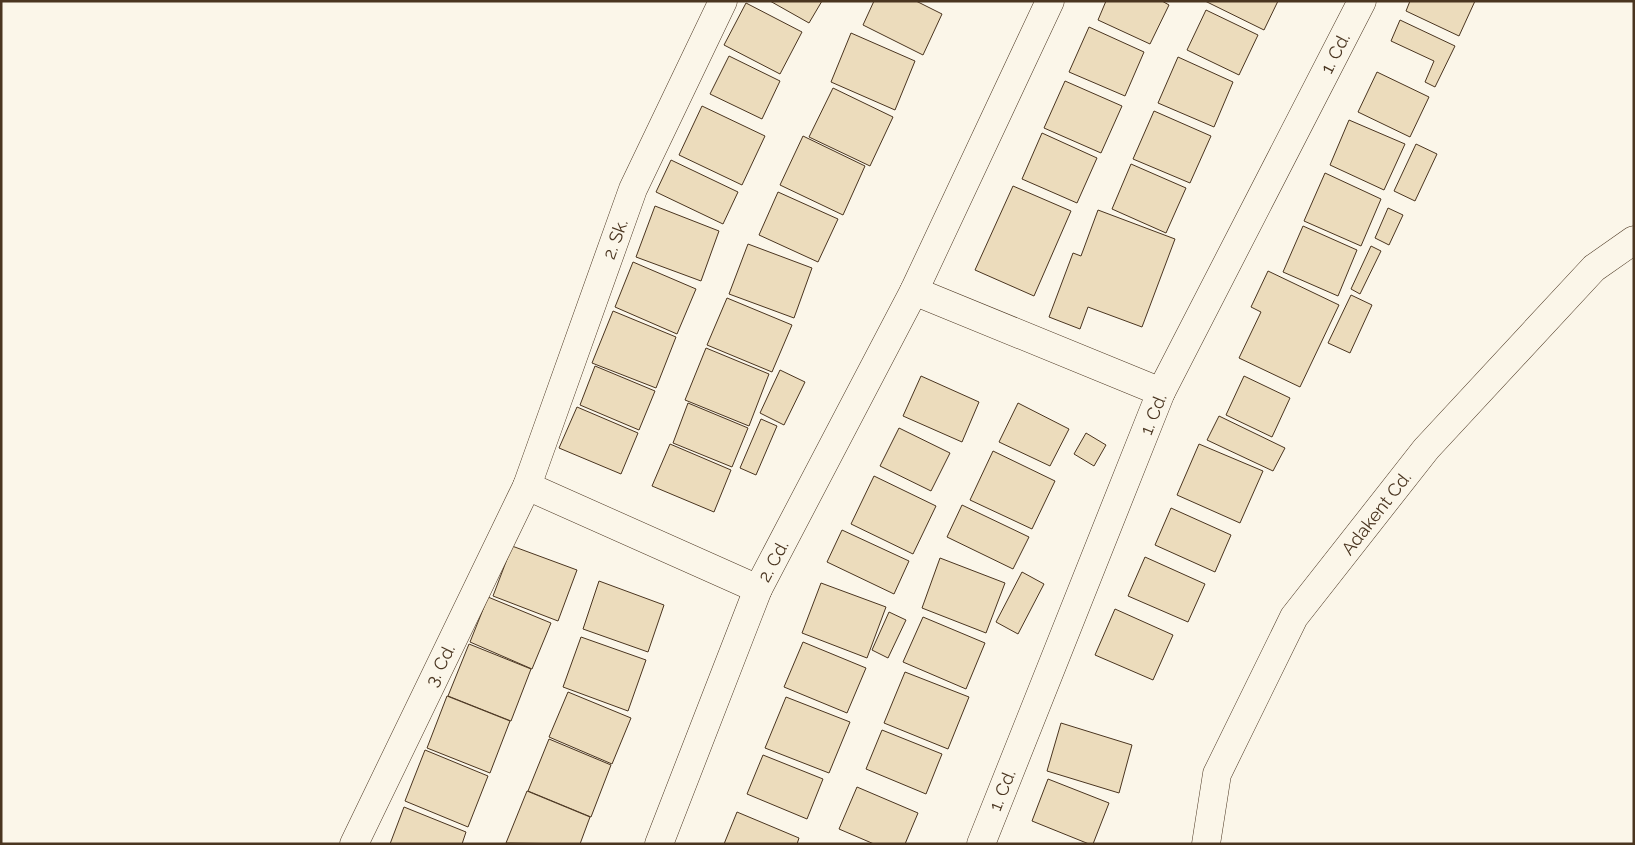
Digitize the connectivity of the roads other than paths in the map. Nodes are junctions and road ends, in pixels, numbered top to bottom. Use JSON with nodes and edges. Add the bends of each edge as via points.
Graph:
{"nodes":[{"id":1,"x":723,"y":1,"type":"edge"},
{"id":2,"x":1050,"y":1,"type":"edge"},
{"id":3,"x":1362,"y":1,"type":"edge"},
{"id":4,"x":1634,"y":240,"type":"edge"},
{"id":5,"x":914,"y":291,"type":"junction"},
{"id":6,"x":1161,"y":392,"type":"junction"},
{"id":7,"x":527,"y":486,"type":"junction"},
{"id":8,"x":758,"y":589,"type":"junction"},
{"id":9,"x":354,"y":844,"type":"edge"},
{"id":10,"x":659,"y":844,"type":"edge"},
{"id":11,"x":981,"y":844,"type":"edge"},
{"id":12,"x":1206,"y":844,"type":"edge"}],
"edges":[{"from":1,"to":7,"type":"street","name":"2. Sk.","via":[[633,189]]},
{"from":2,"to":5,"type":"street"},
{"from":3,"to":6,"type":"street","name":"1. Cd."},
{"from":4,"to":12,"type":"street","name":"Adakent Cd.","via":[[1594,268],[1426,449],[1294,617],[1217,774]]},
{"from":5,"to":6,"type":"street"},
{"from":5,"to":8,"type":"street","name":"2. Cd."},
{"from":6,"to":11,"type":"street","name":"1. Cd."},
{"from":7,"to":8,"type":"street"},
{"from":7,"to":9,"type":"street","name":"3. Cd."},
{"from":8,"to":10,"type":"street","name":"2. Cd."}]}
